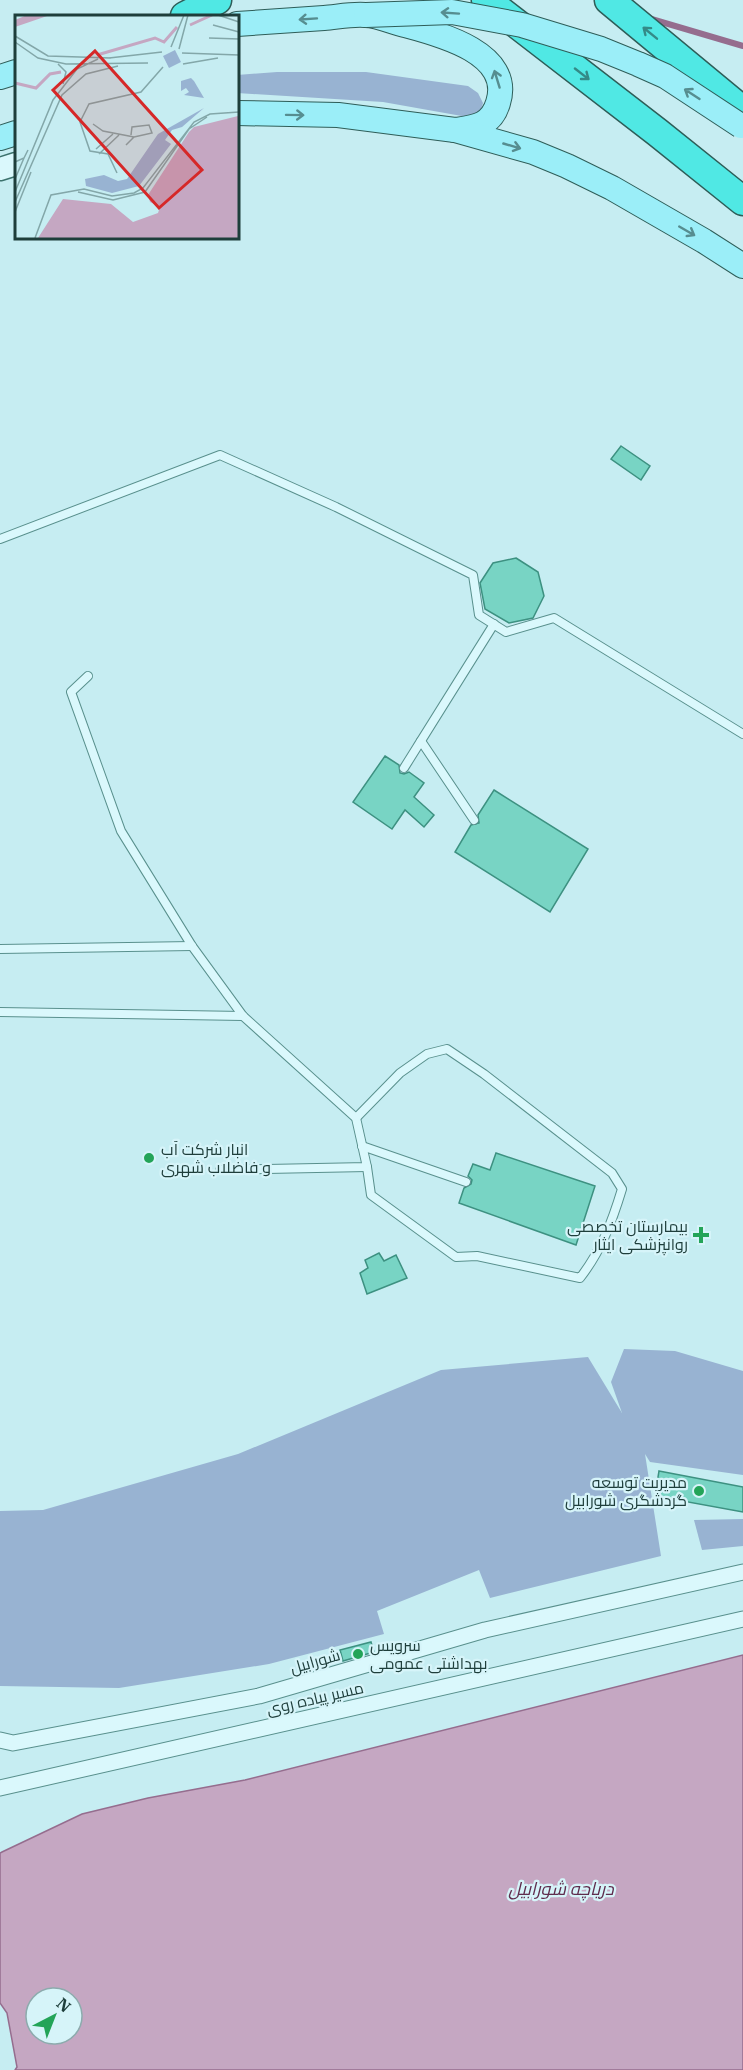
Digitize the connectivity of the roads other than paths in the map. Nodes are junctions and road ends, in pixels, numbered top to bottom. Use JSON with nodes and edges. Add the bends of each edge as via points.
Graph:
{"nodes":[{"id":1,"x":218,"y":0,"type":"edge"},
{"id":2,"x":486,"y":0,"type":"edge"},
{"id":3,"x":609,"y":0,"type":"edge"},
{"id":4,"x":187,"y":15,"type":"edge"},
{"id":5,"x":366,"y":15,"type":"junction"},
{"id":6,"x":238,"y":24,"type":"edge"},
{"id":7,"x":15,"y":72,"type":"edge"},
{"id":8,"x":0,"y":77,"type":"edge"},
{"id":9,"x":238,"y":113,"type":"edge"},
{"id":10,"x":742,"y":121,"type":"edge"},
{"id":11,"x":455,"y":130,"type":"junction"},
{"id":12,"x":15,"y":133,"type":"edge"},
{"id":13,"x":0,"y":138,"type":"edge"},
{"id":14,"x":15,"y":164,"type":"edge"},
{"id":15,"x":0,"y":169,"type":"edge"},
{"id":16,"x":743,"y":201,"type":"edge"},
{"id":17,"x":743,"y":266,"type":"edge"},
{"id":18,"x":0,"y":539,"type":"edge"},
{"id":19,"x":494,"y":624,"type":"junction"},
{"id":20,"x":88,"y":676,"type":"dead end"},
{"id":21,"x":743,"y":734,"type":"edge"},
{"id":22,"x":421,"y":741,"type":"junction"},
{"id":23,"x":404,"y":768,"type":"dead end"},
{"id":24,"x":474,"y":820,"type":"dead end"},
{"id":25,"x":192,"y":946,"type":"junction"},
{"id":26,"x":0,"y":949,"type":"edge"},
{"id":27,"x":0,"y":1012,"type":"edge"},
{"id":28,"x":243,"y":1016,"type":"junction"},
{"id":29,"x":356,"y":1118,"type":"junction"},
{"id":30,"x":362,"y":1146,"type":"junction"},
{"id":31,"x":367,"y":1167,"type":"junction"},
{"id":32,"x":220,"y":1170,"type":"dead end"},
{"id":33,"x":466,"y":1182,"type":"dead end"},
{"id":34,"x":743,"y":1572,"type":"edge"},
{"id":35,"x":743,"y":1619,"type":"edge"},
{"id":36,"x":0,"y":1740,"type":"edge"},
{"id":37,"x":0,"y":1788,"type":"edge"}],
"edges":[{"from":1,"to":4,"type":"highway"},
{"from":2,"to":16,"type":"highway","one_way":true},
{"from":10,"to":3,"type":"highway","one_way":true},
{"from":5,"to":6,"type":"main road","one_way":true},
{"from":10,"to":5,"type":"main road","one_way":true,"bridge":true,"via":[[638,64],[522,25],[452,12]]},
{"from":11,"to":5,"type":"main road","one_way":true,"via":[[482,126],[499,103],[499,82],[489,62],[434,33]]},
{"from":7,"to":8,"type":"main road"},
{"from":9,"to":11,"type":"main road","one_way":true,"via":[[338,116]]},
{"from":11,"to":17,"type":"main road","one_way":true,"via":[[567,166],[612,188]]},
{"from":12,"to":13,"type":"main road"},
{"from":14,"to":15,"type":"main road"},
{"from":18,"to":19,"type":"lane","via":[[220,455],[473,574],[479,615]]},
{"from":19,"to":21,"type":"lane","via":[[506,632],[554,618]]},
{"from":19,"to":22,"type":"lane"},
{"from":20,"to":25,"type":"lane","via":[[71,692],[121,831]]},
{"from":22,"to":23,"type":"lane"},
{"from":22,"to":24,"type":"lane"},
{"from":25,"to":26,"type":"lane"},
{"from":25,"to":28,"type":"lane"},
{"from":27,"to":28,"type":"lane"},
{"from":28,"to":29,"type":"lane"},
{"from":29,"to":30,"type":"lane"},
{"from":29,"to":31,"type":"lane","via":[[400,1073],[427,1054],[447,1049],[612,1173],[622,1189],[594,1260],[579,1278],[477,1256],[456,1257],[371,1195]]},
{"from":30,"to":31,"type":"lane"},
{"from":30,"to":33,"type":"lane"},
{"from":31,"to":32,"type":"lane"},
{"from":34,"to":36,"type":"street","name":"شورابیل","via":[[485,1630],[259,1696],[13,1743]]},
{"from":35,"to":37,"type":"street","name":"مسیر پیاده روی"}]}
